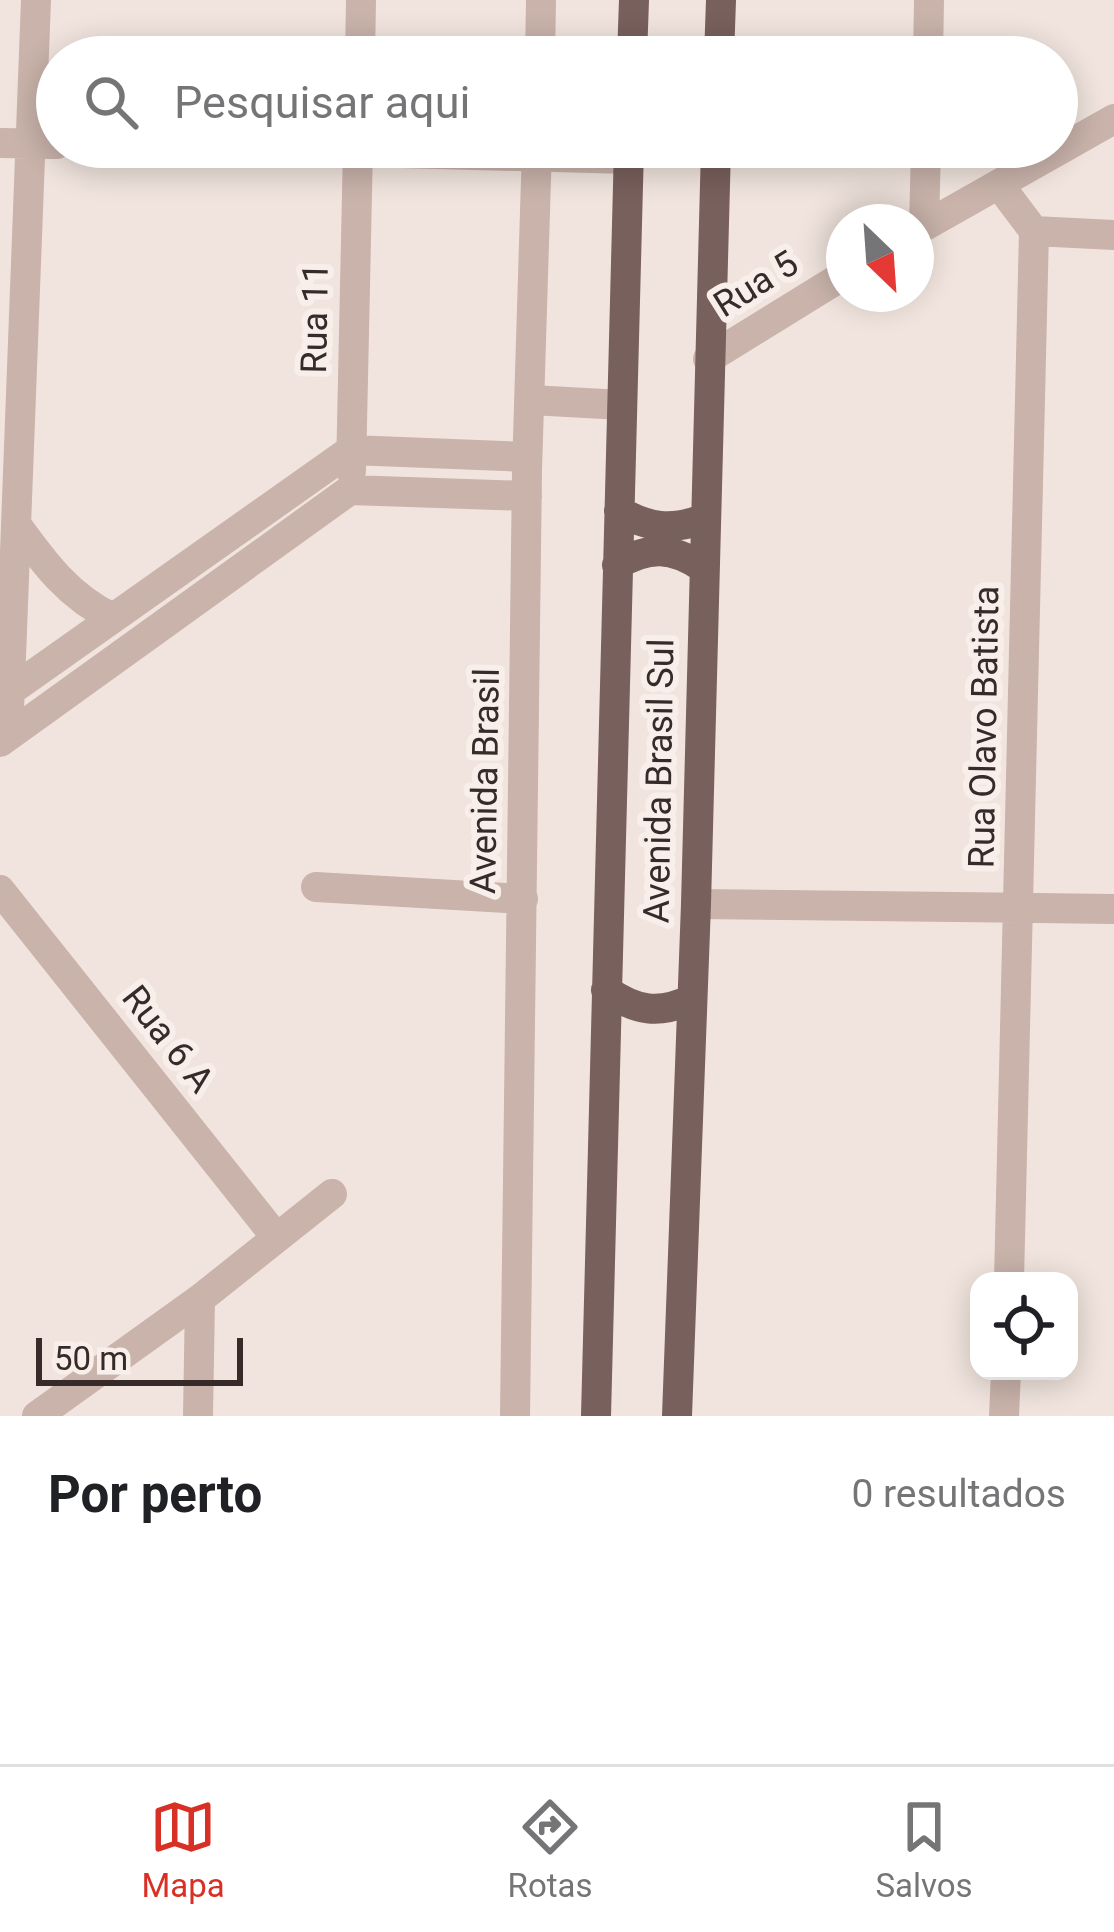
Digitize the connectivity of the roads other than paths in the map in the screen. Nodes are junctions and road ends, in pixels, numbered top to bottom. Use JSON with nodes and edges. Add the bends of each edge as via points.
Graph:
{"nodes":[{"id":1,"x":36,"y":0,"type":"edge"},
{"id":2,"x":361,"y":0,"type":"edge"},
{"id":3,"x":541,"y":0,"type":"edge"},
{"id":4,"x":634,"y":0,"type":"edge"},
{"id":5,"x":721,"y":0,"type":"edge"},
{"id":6,"x":929,"y":0,"type":"edge"},
{"id":7,"x":38,"y":36,"type":"edge"},
{"id":8,"x":360,"y":36,"type":"edge"},
{"id":9,"x":540,"y":36,"type":"edge"},
{"id":10,"x":633,"y":36,"type":"edge"},
{"id":11,"x":719,"y":36,"type":"edge"},
{"id":12,"x":928,"y":36,"type":"edge"},
{"id":13,"x":1114,"y":119,"type":"edge"},
{"id":14,"x":1078,"y":140,"type":"edge"},
{"id":15,"x":0,"y":143,"type":"edge"},
{"id":16,"x":36,"y":144,"type":"edge"},
{"id":17,"x":41,"y":168,"type":"edge"},
{"id":18,"x":358,"y":168,"type":"edge"},
{"id":19,"x":537,"y":168,"type":"edge"},
{"id":20,"x":628,"y":168,"type":"edge"},
{"id":21,"x":715,"y":168,"type":"edge"},
{"id":22,"x":924,"y":168,"type":"edge"},
{"id":23,"x":1029,"y":168,"type":"edge"},
{"id":24,"x":1000,"y":185,"type":"junction"},
{"id":25,"x":922,"y":204,"type":"edge"},
{"id":26,"x":934,"y":220,"type":"edge"},
{"id":27,"x":1034,"y":231,"type":"junction"},
{"id":28,"x":1114,"y":235,"type":"edge"},
{"id":29,"x":826,"y":286,"type":"edge"},
{"id":30,"x":709,"y":359,"type":"junction"},
{"id":31,"x":11,"y":375,"type":"edge"},
{"id":32,"x":531,"y":400,"type":"junction"},
{"id":33,"x":622,"y":405,"type":"junction"},
{"id":34,"x":351,"y":450,"type":"junction"},
{"id":35,"x":527,"y":457,"type":"junction"},
{"id":36,"x":350,"y":490,"type":"junction"},
{"id":37,"x":527,"y":496,"type":"junction"},
{"id":38,"x":619,"y":511,"type":"junction"},
{"id":39,"x":703,"y":519,"type":"junction"},
{"id":40,"x":16,"y":524,"type":"junction"},
{"id":41,"x":617,"y":565,"type":"junction"},
{"id":42,"x":703,"y":567,"type":"junction"},
{"id":43,"x":113,"y":618,"type":"junction"},
{"id":44,"x":5,"y":695,"type":"edge"},
{"id":45,"x":4,"y":739,"type":"edge"},
{"id":46,"x":316,"y":887,"type":"dead end"},
{"id":47,"x":0,"y":890,"type":"edge"},
{"id":48,"x":523,"y":899,"type":"junction"},
{"id":49,"x":695,"y":904,"type":"junction"},
{"id":50,"x":1019,"y":909,"type":"junction"},
{"id":51,"x":1114,"y":909,"type":"edge"},
{"id":52,"x":606,"y":990,"type":"junction"},
{"id":53,"x":692,"y":1000,"type":"junction"},
{"id":54,"x":605,"y":1033,"type":"junction"},
{"id":55,"x":690,"y":1035,"type":"junction"},
{"id":56,"x":332,"y":1194,"type":"dead end"},
{"id":57,"x":276,"y":1238,"type":"junction"},
{"id":58,"x":1009,"y":1272,"type":"edge"},
{"id":59,"x":200,"y":1299,"type":"junction"},
{"id":60,"x":1006,"y":1380,"type":"edge"},
{"id":61,"x":38,"y":1416,"type":"edge"},
{"id":62,"x":198,"y":1416,"type":"edge"},
{"id":63,"x":515,"y":1416,"type":"edge"},
{"id":64,"x":596,"y":1416,"type":"edge"},
{"id":65,"x":677,"y":1416,"type":"edge"},
{"id":66,"x":1004,"y":1416,"type":"edge"}],
"edges":[{"from":1,"to":7,"type":"street"},
{"from":2,"to":8,"type":"street"},
{"from":3,"to":9,"type":"street"},
{"from":4,"to":10,"type":"main road"},
{"from":5,"to":11,"type":"main road"},
{"from":6,"to":12,"type":"street"},
{"from":13,"to":14,"type":"street"},
{"from":15,"to":16,"type":"street"},
{"from":17,"to":31,"type":"street"},
{"from":18,"to":34,"type":"street","name":"Rua 11"},
{"from":19,"to":32,"type":"street","name":"Avenida Brasil"},
{"from":20,"to":33,"type":"main road","name":"Avenida Brasil Sul"},
{"from":21,"to":30,"type":"main road","name":"Avenida Brasil Sul"},
{"from":22,"to":25,"type":"street"},
{"from":23,"to":24,"type":"street"},
{"from":24,"to":26,"type":"street"},
{"from":24,"to":27,"type":"street"},
{"from":27,"to":28,"type":"street"},
{"from":27,"to":50,"type":"street","name":"Rua Olavo Batista"},
{"from":29,"to":30,"type":"street","name":"Rua 5"},
{"from":30,"to":39,"type":"main road","name":"Avenida Brasil Sul"},
{"from":31,"to":40,"type":"street"},
{"from":32,"to":33,"type":"street"},
{"from":32,"to":35,"type":"street","name":"Avenida Brasil"},
{"from":33,"to":38,"type":"main road","name":"Avenida Brasil Sul"},
{"from":34,"to":35,"type":"street"},
{"from":34,"to":36,"type":"street","name":"Rua 11"},
{"from":34,"to":43,"type":"street"},
{"from":35,"to":37,"type":"street","name":"Avenida Brasil"},
{"from":36,"to":37,"type":"street"},
{"from":36,"to":45,"type":"street"},
{"from":37,"to":48,"type":"street","name":"Avenida Brasil"},
{"from":38,"to":39,"type":"main road","via":[[660,528]]},
{"from":38,"to":41,"type":"main road","name":"Avenida Brasil Sul"},
{"from":39,"to":42,"type":"main road","name":"Avenida Brasil Sul"},
{"from":40,"to":43,"type":"street","via":[[82,603]]},
{"from":40,"to":44,"type":"street"},
{"from":41,"to":42,"type":"main road","via":[[661,549]]},
{"from":41,"to":52,"type":"main road","name":"Avenida Brasil Sul"},
{"from":42,"to":49,"type":"main road","name":"Avenida Brasil Sul"},
{"from":43,"to":44,"type":"street"},
{"from":44,"to":45,"type":"street"},
{"from":46,"to":48,"type":"street"},
{"from":47,"to":57,"type":"street","name":"Rua 6 A"},
{"from":48,"to":63,"type":"street","name":"Avenida Brasil"},
{"from":49,"to":50,"type":"street"},
{"from":49,"to":53,"type":"main road","name":"Avenida Brasil Sul"},
{"from":50,"to":51,"type":"street"},
{"from":50,"to":58,"type":"street","name":"Rua Olavo Batista"},
{"from":52,"to":53,"type":"main road","via":[[648,1011]]},
{"from":52,"to":54,"type":"main road","name":"Avenida Brasil Sul"},
{"from":53,"to":55,"type":"main road","name":"Avenida Brasil Sul"},
{"from":54,"to":55,"type":"main road","via":[[648,1027]]},
{"from":54,"to":64,"type":"main road","name":"Avenida Brasil Sul"},
{"from":55,"to":65,"type":"main road","name":"Avenida Brasil Sul"},
{"from":56,"to":57,"type":"street"},
{"from":57,"to":59,"type":"street"},
{"from":59,"to":61,"type":"street"},
{"from":59,"to":62,"type":"street"},
{"from":60,"to":66,"type":"street"}]}
